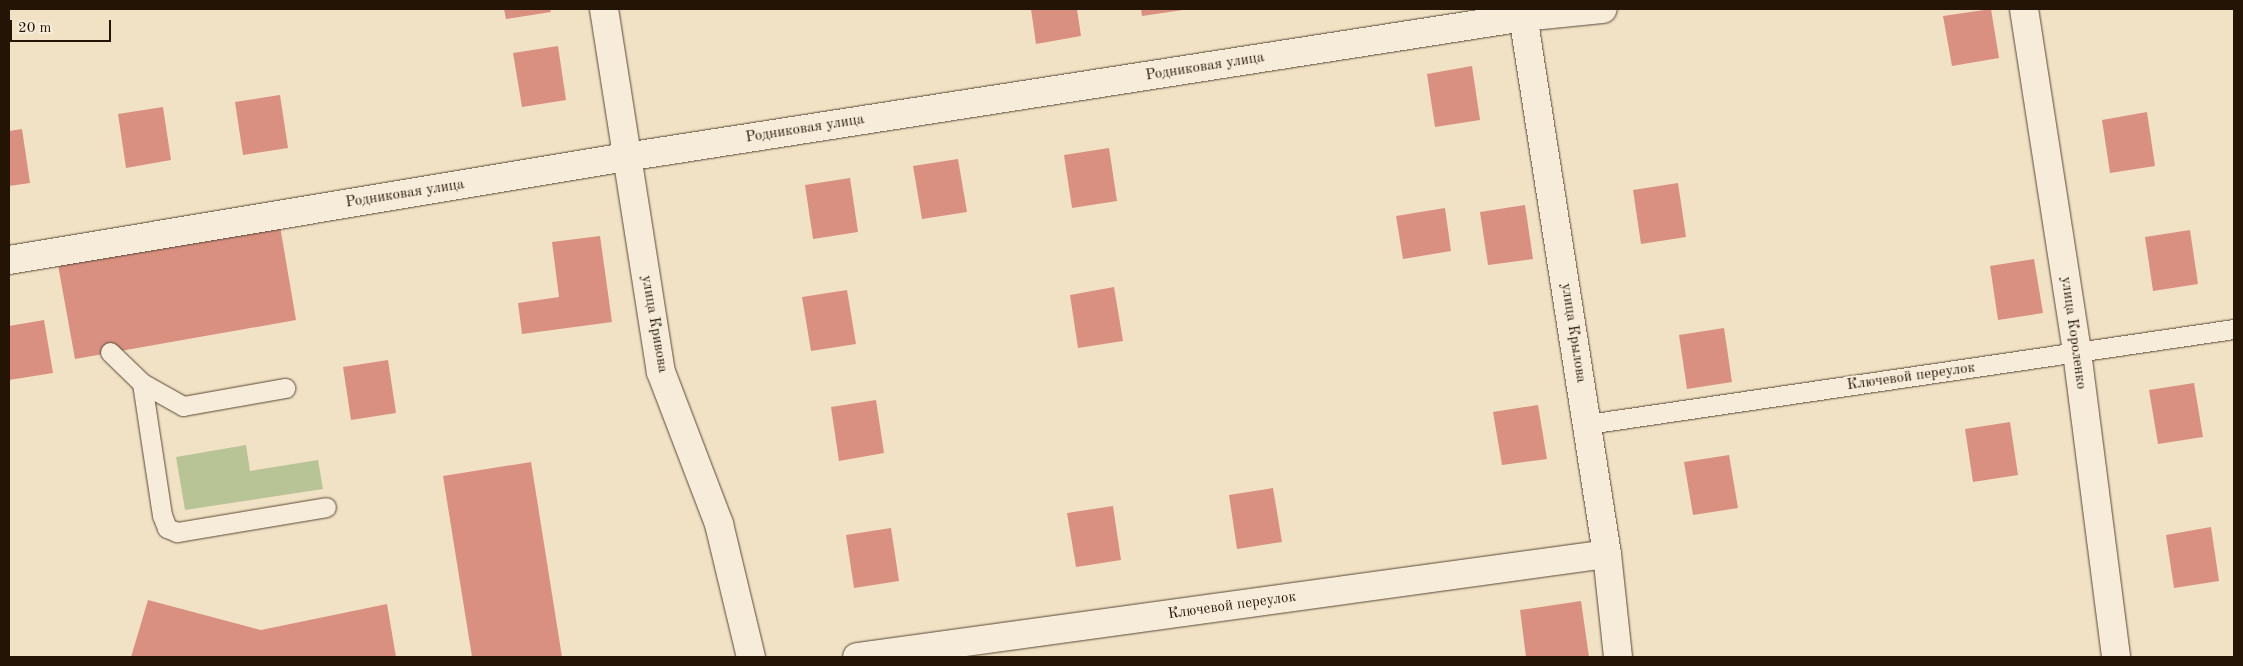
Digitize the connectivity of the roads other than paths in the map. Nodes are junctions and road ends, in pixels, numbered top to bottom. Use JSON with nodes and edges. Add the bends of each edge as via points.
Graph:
{"nodes":[{"id":1,"x":604,"y":9,"type":"edge"},
{"id":2,"x":1603,"y":9,"type":"edge"},
{"id":3,"x":2024,"y":9,"type":"edge"},
{"id":4,"x":1523,"y":13,"type":"edge"},
{"id":5,"x":626,"y":157,"type":"junction"},
{"id":6,"x":9,"y":260,"type":"edge"},
{"id":7,"x":2234,"y":329,"type":"edge"},
{"id":8,"x":110,"y":352,"type":"dead end"},
{"id":9,"x":2077,"y":352,"type":"junction"},
{"id":10,"x":142,"y":383,"type":"junction"},
{"id":11,"x":285,"y":388,"type":"dead end"},
{"id":12,"x":1588,"y":424,"type":"junction"},
{"id":13,"x":326,"y":507,"type":"dead end"},
{"id":14,"x":1607,"y":554,"type":"junction"},
{"id":15,"x":751,"y":657,"type":"edge"},
{"id":16,"x":857,"y":657,"type":"edge"},
{"id":17,"x":1618,"y":657,"type":"edge"},
{"id":18,"x":2116,"y":657,"type":"edge"}],
"edges":[{"from":1,"to":5,"type":"street","name":"улица Кривова"},
{"from":2,"to":4,"type":"street","name":"Родниковая улица"},
{"from":3,"to":9,"type":"street","name":"улица Короленко"},
{"from":4,"to":5,"type":"street","name":"Родниковая улица"},
{"from":4,"to":12,"type":"street","name":"улица Крылова"},
{"from":5,"to":6,"type":"street","name":"Родниковая улица","via":[[90,253]]},
{"from":5,"to":15,"type":"street","name":"улица Кривова","via":[[661,372],[719,524]]},
{"from":7,"to":9,"type":"lane","name":"Ключевой переулок"},
{"from":8,"to":10,"type":"lane"},
{"from":9,"to":12,"type":"lane","name":"Ключевой переулок"},
{"from":9,"to":18,"type":"street","name":"улица Короленко"},
{"from":10,"to":11,"type":"lane","via":[[183,406]]},
{"from":10,"to":13,"type":"lane","via":[[162,515],[167,528],[178,532]]},
{"from":12,"to":14,"type":"street","name":"улица Крылова"},
{"from":14,"to":16,"type":"street","name":"Ключевой переулок"},
{"from":14,"to":17,"type":"street","name":"улица Крылова"}]}
